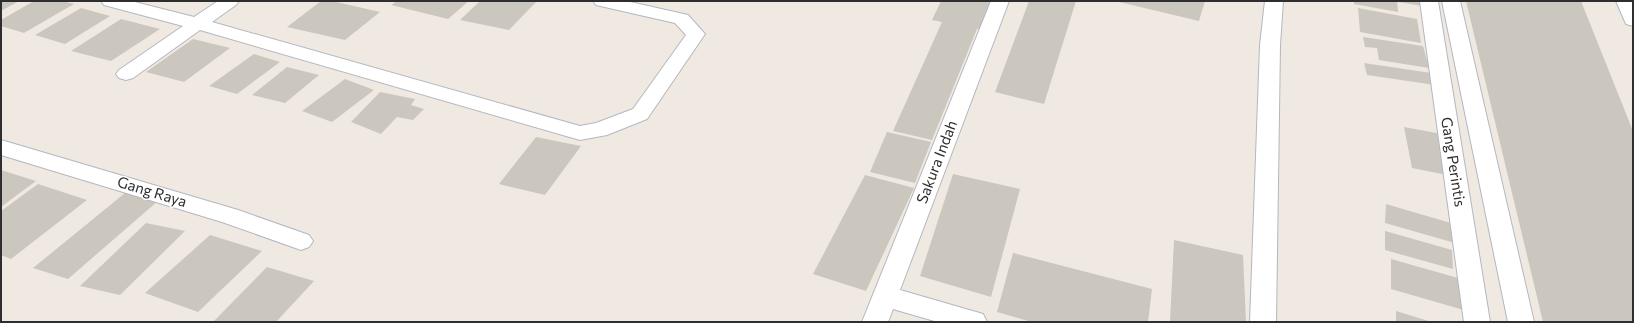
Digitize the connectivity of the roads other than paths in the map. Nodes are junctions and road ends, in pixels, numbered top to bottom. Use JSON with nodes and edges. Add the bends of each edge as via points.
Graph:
{"nodes":[{"id":1,"x":110,"y":1,"type":"edge"},
{"id":2,"x":230,"y":1,"type":"edge"},
{"id":3,"x":602,"y":1,"type":"edge"},
{"id":4,"x":1000,"y":1,"type":"edge"},
{"id":5,"x":1274,"y":1,"type":"edge"},
{"id":6,"x":1429,"y":1,"type":"edge"},
{"id":7,"x":1451,"y":1,"type":"edge"},
{"id":8,"x":1625,"y":1,"type":"edge"},
{"id":9,"x":1633,"y":20,"type":"edge"},
{"id":10,"x":198,"y":24,"type":"junction"},
{"id":11,"x":126,"y":74,"type":"dead end"},
{"id":12,"x":1,"y":147,"type":"edge"},
{"id":13,"x":301,"y":242,"type":"dead end"},
{"id":14,"x":885,"y":296,"type":"junction"},
{"id":15,"x":875,"y":322,"type":"edge"},
{"id":16,"x":974,"y":322,"type":"edge"},
{"id":17,"x":1263,"y":322,"type":"edge"},
{"id":18,"x":1477,"y":322,"type":"edge"},
{"id":19,"x":1521,"y":322,"type":"edge"}],
"edges":[{"from":1,"to":10,"type":"street"},
{"from":2,"to":10,"type":"street"},
{"from":3,"to":10,"type":"street","via":[[681,19],[696,34],[640,114],[600,130],[580,133]]},
{"from":4,"to":14,"type":"street","name":"Sakura Indah"},
{"from":5,"to":17,"type":"street","via":[[1270,45]]},
{"from":6,"to":18,"type":"street","name":"Gang Perintis"},
{"from":7,"to":19,"type":"street"},
{"from":8,"to":9,"type":"street"},
{"from":10,"to":11,"type":"street"},
{"from":12,"to":13,"type":"street","name":"Gang Raya","via":[[230,216]]},
{"from":14,"to":15,"type":"street","name":"Sakura Indah"},
{"from":14,"to":16,"type":"street"}]}
